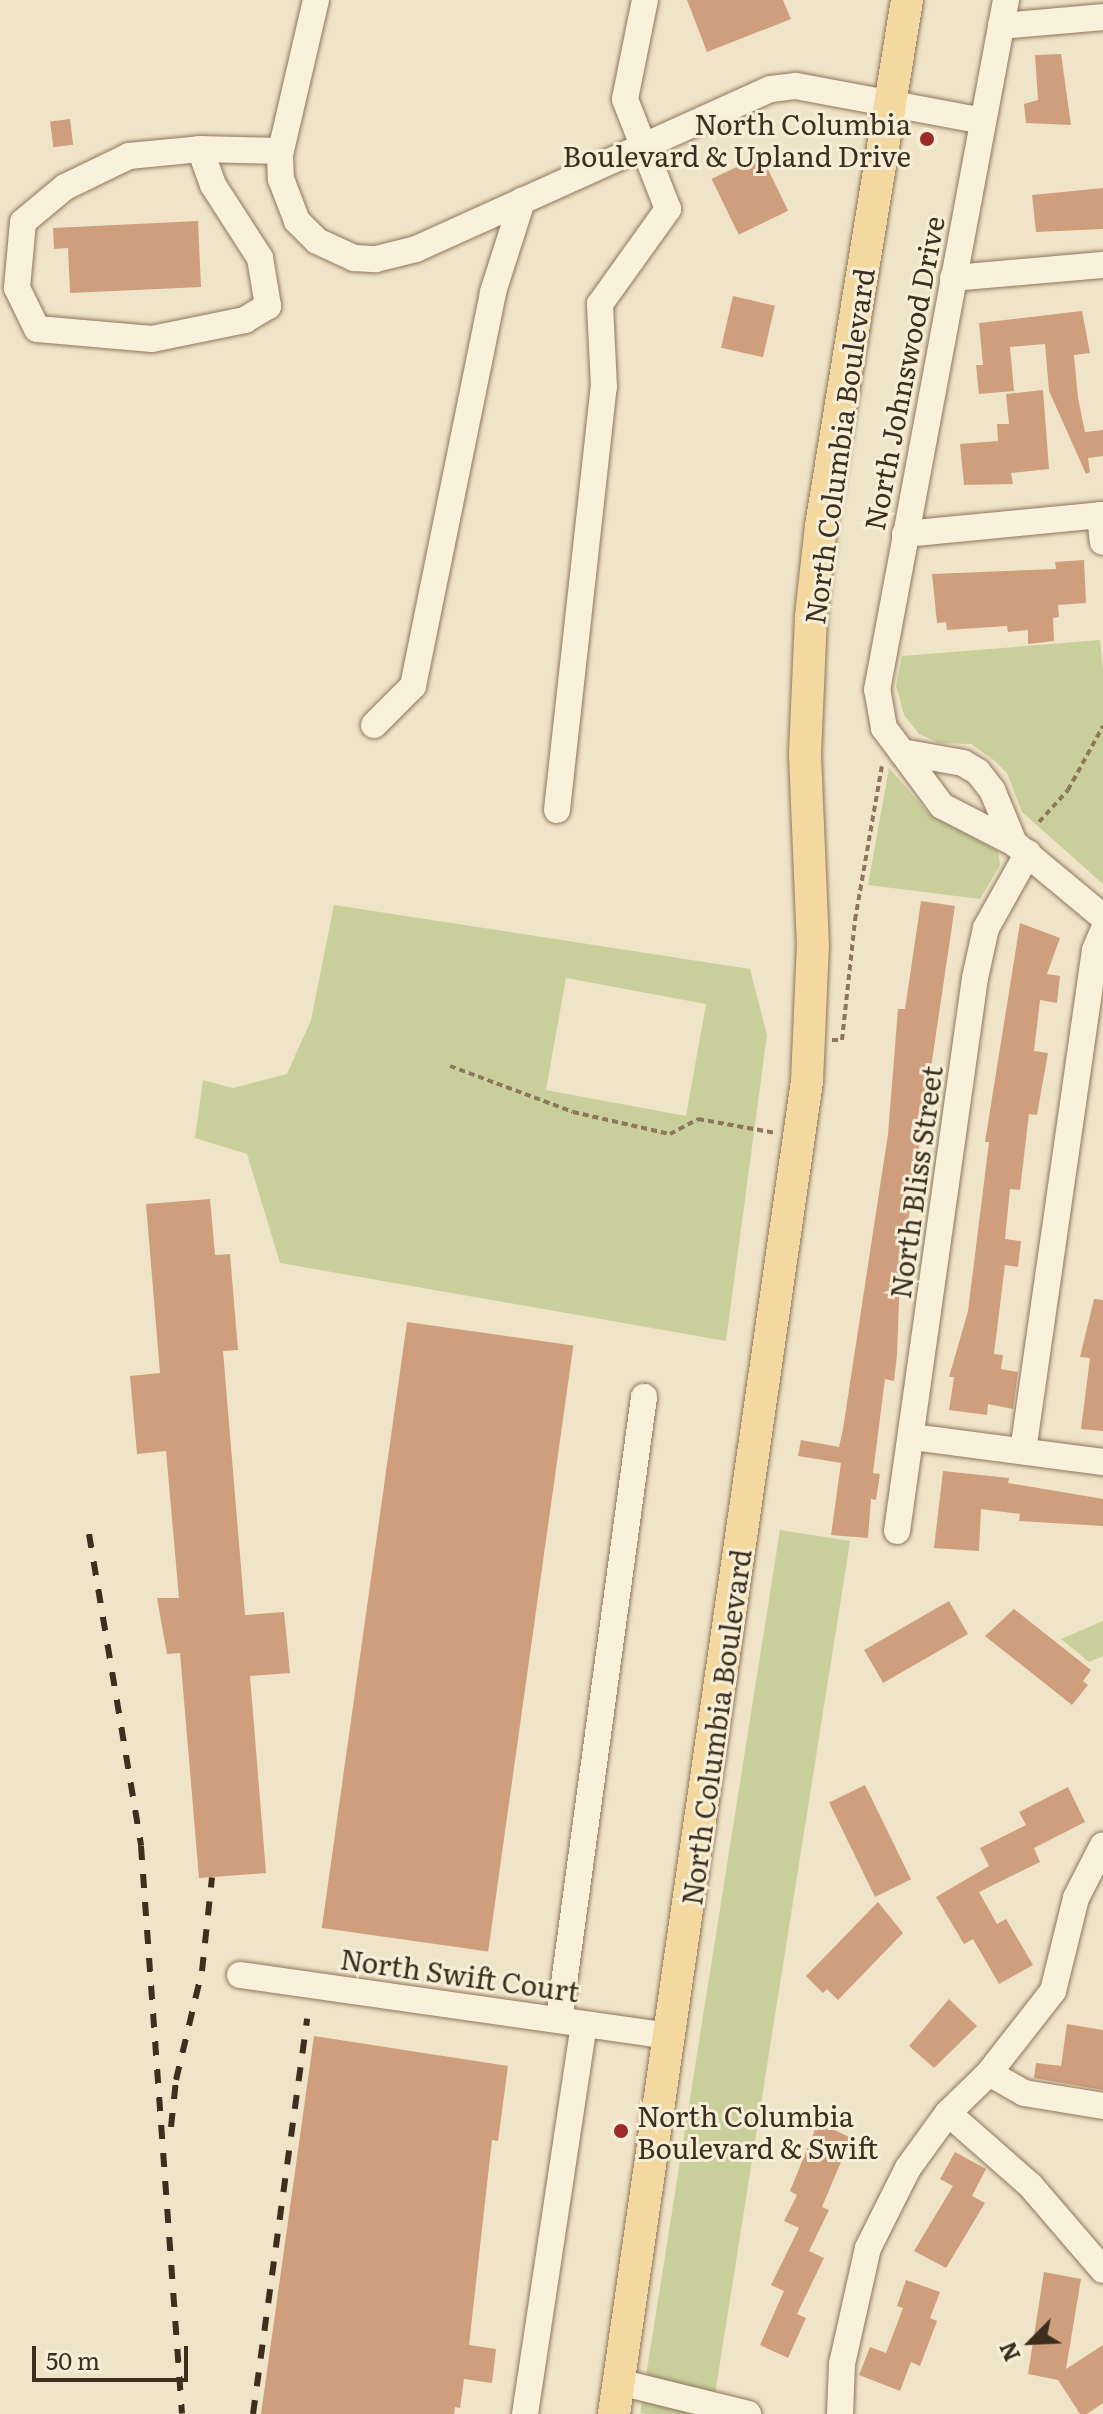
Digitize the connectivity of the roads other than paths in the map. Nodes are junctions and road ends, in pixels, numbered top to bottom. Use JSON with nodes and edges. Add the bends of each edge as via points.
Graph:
{"nodes":[{"id":1,"x":316,"y":0,"type":"edge"},
{"id":2,"x":645,"y":0,"type":"edge"},
{"id":3,"x":907,"y":0,"type":"edge"},
{"id":4,"x":1004,"y":13,"type":"edge"},
{"id":5,"x":1103,"y":17,"type":"edge"},
{"id":6,"x":890,"y":103,"type":"junction"},
{"id":7,"x":983,"y":121,"type":"junction"},
{"id":8,"x":643,"y":146,"type":"junction"},
{"id":9,"x":200,"y":149,"type":"junction"},
{"id":10,"x":280,"y":151,"type":"junction"},
{"id":11,"x":522,"y":201,"type":"junction"},
{"id":12,"x":1103,"y":265,"type":"edge"},
{"id":13,"x":953,"y":278,"type":"junction"},
{"id":14,"x":1102,"y":515,"type":"edge"},
{"id":15,"x":905,"y":534,"type":"junction"},
{"id":16,"x":1103,"y":542,"type":"edge"},
{"id":17,"x":374,"y":725,"type":"dead end"},
{"id":18,"x":893,"y":755,"type":"junction"},
{"id":19,"x":945,"y":761,"type":"junction"},
{"id":20,"x":928,"y":789,"type":"junction"},
{"id":21,"x":993,"y":797,"type":"junction"},
{"id":22,"x":557,"y":810,"type":"dead end"},
{"id":23,"x":970,"y":821,"type":"junction"},
{"id":24,"x":1021,"y":848,"type":"junction"},
{"id":25,"x":1103,"y":917,"type":"edge"},
{"id":26,"x":1103,"y":931,"type":"edge"},
{"id":27,"x":644,"y":1397,"type":"dead end"},
{"id":28,"x":913,"y":1437,"type":"junction"},
{"id":29,"x":1023,"y":1451,"type":"junction"},
{"id":30,"x":1103,"y":1462,"type":"edge"},
{"id":31,"x":897,"y":1531,"type":"dead end"},
{"id":32,"x":1103,"y":1845,"type":"edge"},
{"id":33,"x":240,"y":1975,"type":"dead end"},
{"id":34,"x":571,"y":2022,"type":"junction"},
{"id":35,"x":670,"y":2036,"type":"junction"},
{"id":36,"x":989,"y":2073,"type":"junction"},
{"id":37,"x":1103,"y":2106,"type":"edge"},
{"id":38,"x":948,"y":2113,"type":"junction"},
{"id":39,"x":1103,"y":2270,"type":"edge"},
{"id":40,"x":619,"y":2382,"type":"junction"},
{"id":41,"x":525,"y":2414,"type":"edge"},
{"id":42,"x":614,"y":2414,"type":"edge"},
{"id":43,"x":748,"y":2414,"type":"edge"},
{"id":44,"x":840,"y":2414,"type":"edge"}],
"edges":[{"from":1,"to":10,"type":"street"},
{"from":2,"to":8,"type":"street","via":[[625,99]]},
{"from":3,"to":6,"type":"main road","name":"North Columbia Boulevard"},
{"from":4,"to":5,"type":"street"},
{"from":4,"to":7,"type":"street","name":"North Johnswood Drive"},
{"from":6,"to":7,"type":"street"},
{"from":6,"to":8,"type":"street","via":[[785,86]]},
{"from":6,"to":35,"type":"main road","name":"North Columbia Boulevard","via":[[811,616],[805,754],[812,894],[809,1039],[799,1138]]},
{"from":7,"to":13,"type":"street","name":"North Johnswood Drive"},
{"from":8,"to":11,"type":"street"},
{"from":8,"to":22,"type":"street","via":[[668,209],[600,304],[604,387]]},
{"from":9,"to":9,"type":"street","via":[[129,156],[65,187],[23,222],[17,288],[37,329],[152,339],[245,320],[268,306],[260,258],[213,185]]},
{"from":9,"to":10,"type":"street"},
{"from":10,"to":11,"type":"street","via":[[281,179],[297,221],[317,241],[354,258],[393,257]]},
{"from":11,"to":17,"type":"street","via":[[493,292],[413,686]]},
{"from":12,"to":13,"type":"street"},
{"from":13,"to":15,"type":"street","name":"North Johnswood Drive"},
{"from":14,"to":15,"type":"street"},
{"from":14,"to":16,"type":"street"},
{"from":15,"to":18,"type":"street","name":"North Johnswood Drive","via":[[877,701]]},
{"from":18,"to":19,"type":"street","name":"North Johnswood Drive"},
{"from":18,"to":20,"type":"street","name":"North Johnswood Drive"},
{"from":19,"to":20,"type":"street","via":[[930,774]]},
{"from":19,"to":21,"type":"street","name":"North Johnswood Drive","via":[[978,772]]},
{"from":20,"to":23,"type":"street","name":"North Johnswood Drive","via":[[942,806]]},
{"from":21,"to":23,"type":"street","via":[[984,815]]},
{"from":21,"to":24,"type":"street","name":"North Johnswood Drive"},
{"from":23,"to":24,"type":"street","name":"North Johnswood Drive"},
{"from":24,"to":25,"type":"street","name":"North Johnswood Drive"},
{"from":24,"to":28,"type":"street","name":"North Bliss Street","via":[[986,928],[975,978]]},
{"from":26,"to":29,"type":"street","via":[[1095,950]]},
{"from":27,"to":34,"type":"street"},
{"from":28,"to":29,"type":"street"},
{"from":28,"to":31,"type":"street","name":"North Bliss Street"},
{"from":29,"to":30,"type":"street"},
{"from":32,"to":36,"type":"street","via":[[1076,1898],[1053,1991]]},
{"from":33,"to":34,"type":"street","name":"North Swift Court"},
{"from":34,"to":35,"type":"street","name":"North Swift Court"},
{"from":34,"to":41,"type":"street"},
{"from":35,"to":40,"type":"main road","name":"North Columbia Boulevard"},
{"from":36,"to":37,"type":"street","via":[[1024,2093]]},
{"from":36,"to":38,"type":"street"},
{"from":38,"to":39,"type":"street","via":[[1030,2185]]},
{"from":38,"to":44,"type":"street","via":[[908,2168],[868,2248],[842,2364]]},
{"from":40,"to":42,"type":"main road","name":"North Columbia Boulevard"},
{"from":40,"to":43,"type":"street"}]}
